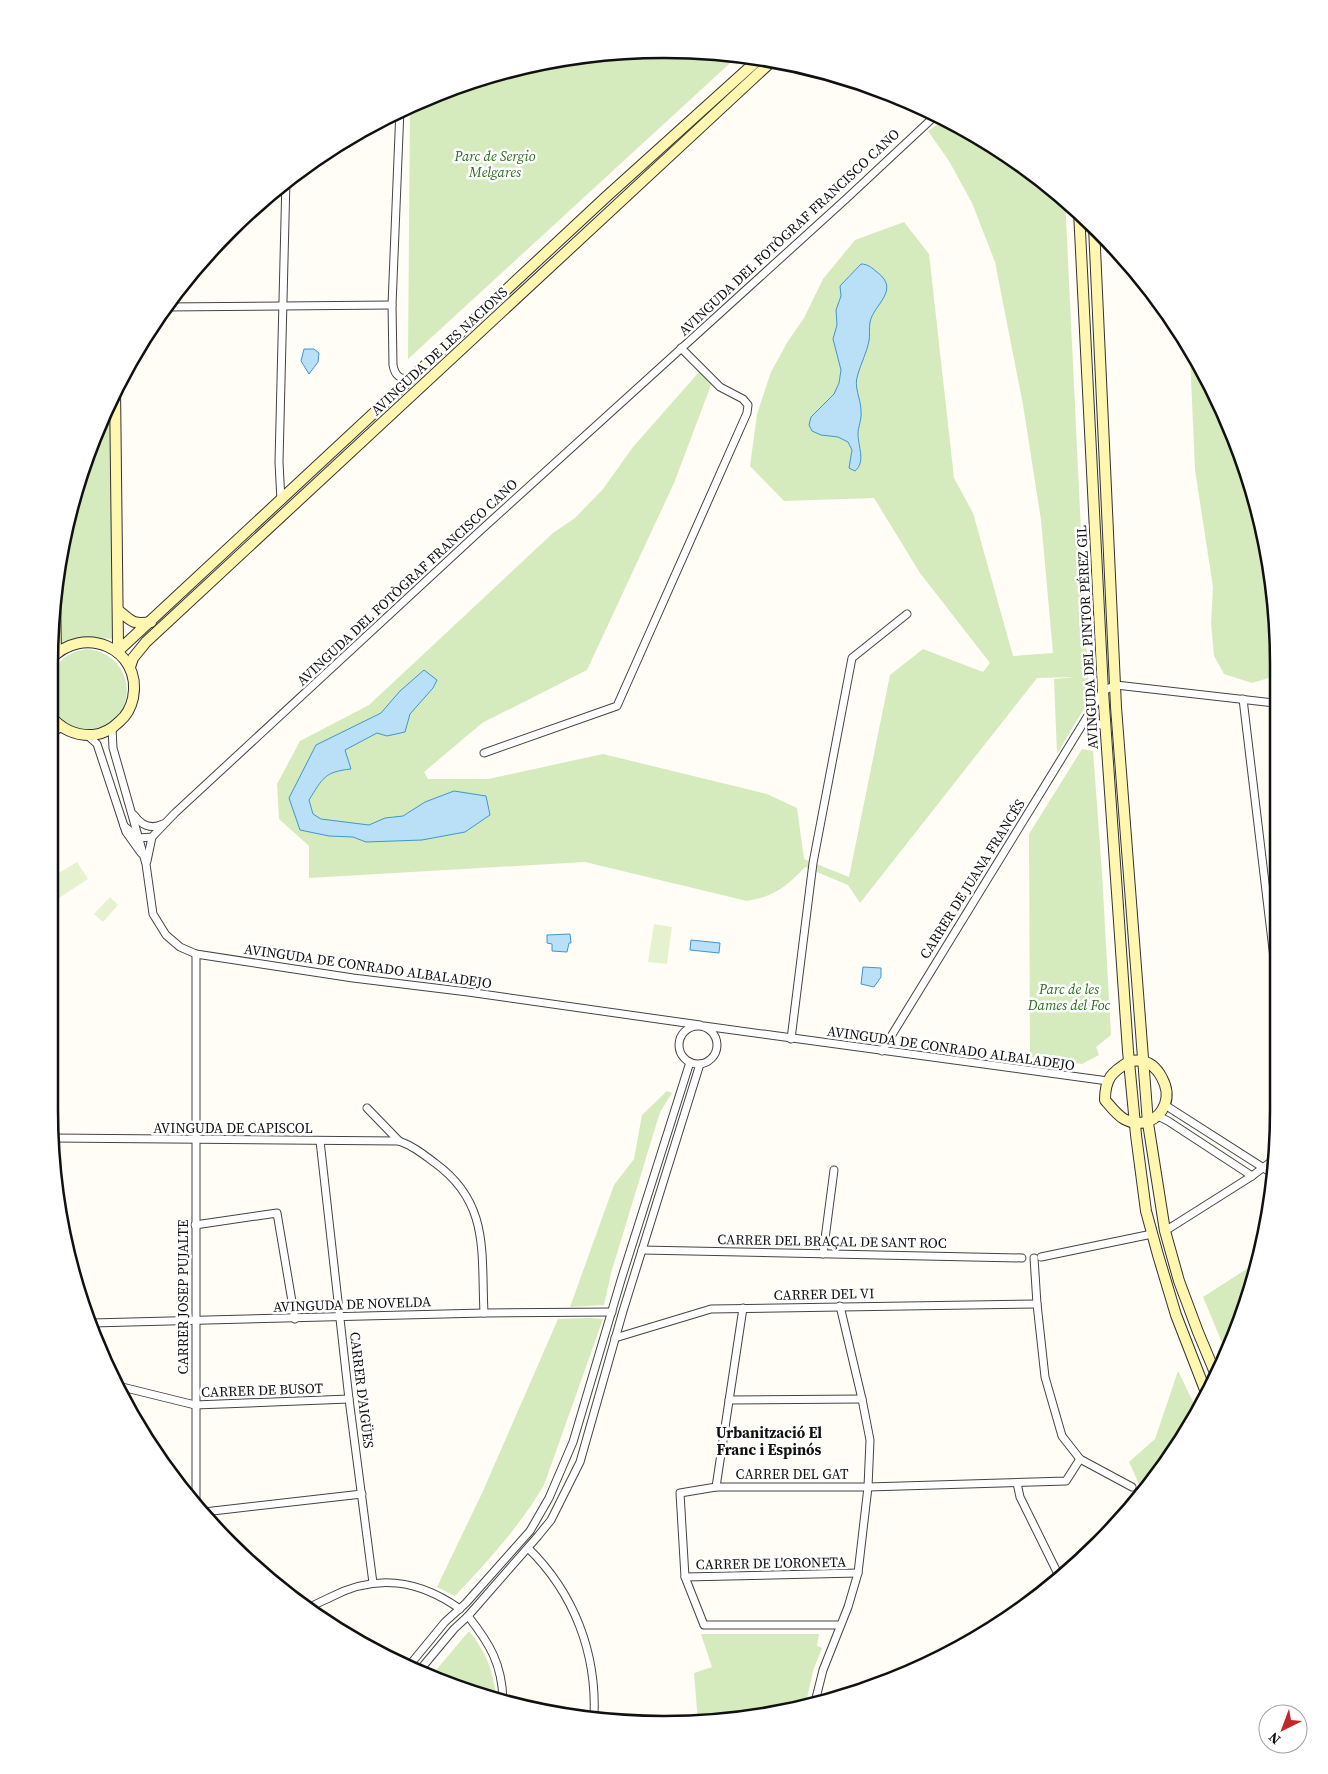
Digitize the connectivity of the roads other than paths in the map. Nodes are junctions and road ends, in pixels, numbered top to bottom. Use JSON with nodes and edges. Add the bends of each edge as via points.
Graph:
{"nodes":[{"id":1,"x":753,"y":65,"type":"edge"},
{"id":2,"x":765,"y":66,"type":"edge"},
{"id":3,"x":400,"y":118,"type":"edge"},
{"id":4,"x":931,"y":120,"type":"edge"},
{"id":5,"x":286,"y":190,"type":"edge"},
{"id":6,"x":1080,"y":223,"type":"edge"},
{"id":7,"x":1094,"y":237,"type":"edge"},
{"id":8,"x":392,"y":304,"type":"junction"},
{"id":9,"x":283,"y":305,"type":"junction"},
{"id":10,"x":175,"y":307,"type":"edge"},
{"id":11,"x":681,"y":348,"type":"junction"},
{"id":12,"x":410,"y":380,"type":"junction"},
{"id":13,"x":115,"y":407,"type":"edge"},
{"id":14,"x":281,"y":502,"type":"junction"},
{"id":15,"x":118,"y":610,"type":"junction"},
{"id":16,"x":907,"y":614,"type":"dead end"},
{"id":17,"x":151,"y":622,"type":"junction"},
{"id":18,"x":117,"y":652,"type":"junction"},
{"id":19,"x":58,"y":653,"type":"edge"},
{"id":20,"x":130,"y":667,"type":"junction"},
{"id":21,"x":1116,"y":685,"type":"junction"},
{"id":22,"x":1103,"y":691,"type":"junction"},
{"id":23,"x":1243,"y":699,"type":"junction"},
{"id":24,"x":1270,"y":702,"type":"edge"},
{"id":25,"x":1085,"y":721,"type":"junction"},
{"id":26,"x":58,"y":724,"type":"edge"},
{"id":27,"x":1106,"y":727,"type":"junction"},
{"id":28,"x":62,"y":728,"type":"junction"},
{"id":29,"x":112,"y":728,"type":"junction"},
{"id":30,"x":58,"y":730,"type":"edge"},
{"id":31,"x":87,"y":735,"type":"junction"},
{"id":32,"x":484,"y":754,"type":"dead end"},
{"id":33,"x":131,"y":810,"type":"junction"},
{"id":34,"x":167,"y":821,"type":"junction"},
{"id":35,"x":124,"y":829,"type":"junction"},
{"id":36,"x":152,"y":837,"type":"junction"},
{"id":37,"x":139,"y":838,"type":"junction"},
{"id":38,"x":146,"y":864,"type":"junction"},
{"id":39,"x":1270,"y":925,"type":"edge"},
{"id":40,"x":196,"y":954,"type":"junction"},
{"id":41,"x":674,"y":1022,"type":"junction"},
{"id":42,"x":702,"y":1026,"type":"junction"},
{"id":43,"x":727,"y":1030,"type":"junction"},
{"id":44,"x":680,"y":1038,"type":"junction"},
{"id":45,"x":791,"y":1039,"type":"junction"},
{"id":46,"x":717,"y":1041,"type":"junction"},
{"id":47,"x":882,"y":1051,"type":"junction"},
{"id":48,"x":1143,"y":1061,"type":"junction"},
{"id":49,"x":690,"y":1062,"type":"junction"},
{"id":50,"x":1130,"y":1062,"type":"junction"},
{"id":51,"x":700,"y":1064,"type":"junction"},
{"id":52,"x":1108,"y":1081,"type":"junction"},
{"id":53,"x":1165,"y":1105,"type":"junction"},
{"id":54,"x":367,"y":1108,"type":"dead end"},
{"id":55,"x":1158,"y":1116,"type":"junction"},
{"id":56,"x":1148,"y":1122,"type":"junction"},
{"id":57,"x":1135,"y":1123,"type":"junction"},
{"id":58,"x":59,"y":1138,"type":"edge"},
{"id":59,"x":195,"y":1141,"type":"junction"},
{"id":60,"x":320,"y":1141,"type":"junction"},
{"id":61,"x":398,"y":1141,"type":"junction"},
{"id":62,"x":1267,"y":1165,"type":"edge"},
{"id":63,"x":1264,"y":1168,"type":"junction"},
{"id":64,"x":834,"y":1170,"type":"dead end"},
{"id":65,"x":1267,"y":1170,"type":"edge"},
{"id":66,"x":1252,"y":1176,"type":"junction"},
{"id":67,"x":195,"y":1224,"type":"junction"},
{"id":68,"x":1165,"y":1231,"type":"junction"},
{"id":69,"x":1152,"y":1234,"type":"junction"},
{"id":70,"x":642,"y":1250,"type":"junction"},
{"id":71,"x":823,"y":1254,"type":"junction"},
{"id":72,"x":1022,"y":1258,"type":"dead end"},
{"id":73,"x":1037,"y":1304,"type":"junction"},
{"id":74,"x":840,"y":1306,"type":"junction"},
{"id":75,"x":743,"y":1308,"type":"junction"},
{"id":76,"x":484,"y":1312,"type":"junction"},
{"id":77,"x":612,"y":1312,"type":"junction"},
{"id":78,"x":340,"y":1317,"type":"junction"},
{"id":79,"x":295,"y":1319,"type":"junction"},
{"id":80,"x":196,"y":1321,"type":"junction"},
{"id":81,"x":97,"y":1323,"type":"edge"},
{"id":82,"x":615,"y":1338,"type":"junction"},
{"id":83,"x":1213,"y":1368,"type":"edge"},
{"id":84,"x":1204,"y":1386,"type":"edge"},
{"id":85,"x":125,"y":1388,"type":"edge"},
{"id":86,"x":350,"y":1399,"type":"junction"},
{"id":87,"x":862,"y":1399,"type":"junction"},
{"id":88,"x":729,"y":1400,"type":"junction"},
{"id":89,"x":195,"y":1405,"type":"junction"},
{"id":90,"x":1080,"y":1459,"type":"junction"},
{"id":91,"x":1017,"y":1483,"type":"junction"},
{"id":92,"x":716,"y":1487,"type":"junction"},
{"id":93,"x":868,"y":1487,"type":"junction"},
{"id":94,"x":1132,"y":1487,"type":"dead end"},
{"id":95,"x":362,"y":1494,"type":"junction"},
{"id":96,"x":196,"y":1495,"type":"edge"},
{"id":97,"x":209,"y":1511,"type":"edge"},
{"id":98,"x":528,"y":1548,"type":"junction"},
{"id":99,"x":1057,"y":1572,"type":"edge"},
{"id":100,"x":858,"y":1573,"type":"junction"},
{"id":101,"x":685,"y":1577,"type":"junction"},
{"id":102,"x":373,"y":1583,"type":"junction"},
{"id":103,"x":315,"y":1605,"type":"edge"},
{"id":104,"x":460,"y":1609,"type":"junction"},
{"id":105,"x":468,"y":1616,"type":"junction"},
{"id":106,"x":840,"y":1625,"type":"junction"},
{"id":107,"x":413,"y":1661,"type":"edge"},
{"id":108,"x":423,"y":1666,"type":"edge"},
{"id":109,"x":503,"y":1695,"type":"edge"},
{"id":110,"x":816,"y":1697,"type":"edge"},
{"id":111,"x":594,"y":1712,"type":"edge"}],
"edges":[{"from":1,"to":12,"type":"main road","name":"AVINGUDA DE LES NACIONS"},
{"from":2,"to":20,"type":"main road","name":"AVINGUDA DE LES NACIONS","via":[[146,642]]},
{"from":3,"to":8,"type":"street"},
{"from":4,"to":11,"type":"street","name":"AVINGUDA DEL FOTÒGRAF FRANCISCO CANO"},
{"from":5,"to":9,"type":"street"},
{"from":6,"to":22,"type":"main road","name":"AVINGUDA DEL PINTOR PÉREZ GIL"},
{"from":7,"to":21,"type":"main road","name":"AVINGUDA DEL PINTOR PÉREZ GIL"},
{"from":8,"to":9,"type":"street"},
{"from":8,"to":12,"type":"street","via":[[394,374]]},
{"from":9,"to":10,"type":"street"},
{"from":9,"to":14,"type":"street"},
{"from":11,"to":32,"type":"street","name":"AVINGUDA DEL FOTÒGRAF FRANCISCO CANO","via":[[720,387],[743,399],[748,405],[748,413],[617,706]]},
{"from":11,"to":34,"type":"street","name":"AVINGUDA DEL FOTÒGRAF FRANCISCO CANO"},
{"from":12,"to":14,"type":"main road","name":"AVINGUDA DE LES NACIONS"},
{"from":13,"to":15,"type":"main road"},
{"from":14,"to":17,"type":"main road","name":"AVINGUDA DE LES NACIONS"},
{"from":15,"to":17,"type":"main road","via":[[132,622]]},
{"from":15,"to":18,"type":"main road"},
{"from":16,"to":45,"type":"street","via":[[852,658],[813,862]]},
{"from":17,"to":18,"type":"main road","name":"AVINGUDA DE LES NACIONS"},
{"from":18,"to":19,"type":"main road","via":[[97,642],[81,642]]},
{"from":18,"to":20,"type":"main road"},
{"from":20,"to":29,"type":"main road","via":[[135,689],[131,706],[124,719]]},
{"from":21,"to":22,"type":"street"},
{"from":21,"to":23,"type":"street"},
{"from":21,"to":48,"type":"main road","name":"AVINGUDA DEL PINTOR PÉREZ GIL"},
{"from":22,"to":25,"type":"street","name":"CARRER DE JUANA FRANCÉS"},
{"from":22,"to":27,"type":"main road","name":"AVINGUDA DEL PINTOR PÉREZ GIL"},
{"from":23,"to":24,"type":"street"},
{"from":23,"to":39,"type":"street"},
{"from":25,"to":27,"type":"street"},
{"from":25,"to":47,"type":"street","name":"CARRER DE JUANA FRANCÉS"},
{"from":26,"to":28,"type":"main road"},
{"from":27,"to":50,"type":"main road","name":"AVINGUDA DEL PINTOR PÉREZ GIL"},
{"from":28,"to":30,"type":"street"},
{"from":28,"to":31,"type":"main road"},
{"from":29,"to":31,"type":"main road"},
{"from":29,"to":33,"type":"street","via":[[113,748]]},
{"from":31,"to":35,"type":"street","via":[[97,744]]},
{"from":33,"to":34,"type":"street","via":[[148,827],[157,827]]},
{"from":33,"to":37,"type":"street"},
{"from":34,"to":36,"type":"street","name":"AVINGUDA DEL FOTÒGRAF FRANCISCO CANO"},
{"from":35,"to":37,"type":"street"},
{"from":35,"to":38,"type":"street"},
{"from":36,"to":37,"type":"street"},
{"from":36,"to":38,"type":"street"},
{"from":37,"to":38,"type":"street"},
{"from":38,"to":40,"type":"street","via":[[153,914],[166,935],[180,947]]},
{"from":40,"to":41,"type":"street","name":"AVINGUDA DE CONRADO ALBALADEJO"},
{"from":40,"to":59,"type":"street","name":"CARRER JOSEP PUJALTE"},
{"from":41,"to":42,"type":"street","name":"AVINGUDA DE CONRADO ALBALADEJO"},
{"from":41,"to":44,"type":"street"},
{"from":42,"to":43,"type":"street","name":"AVINGUDA DE CONRADO ALBALADEJO"},
{"from":42,"to":44,"type":"street","via":[[688,1028]]},
{"from":42,"to":46,"type":"street","via":[[713,1032]]},
{"from":43,"to":45,"type":"street","name":"AVINGUDA DE CONRADO ALBALADEJO"},
{"from":43,"to":46,"type":"street"},
{"from":44,"to":49,"type":"street","via":[[680,1051]]},
{"from":45,"to":47,"type":"street","name":"AVINGUDA DE CONRADO ALBALADEJO"},
{"from":46,"to":51,"type":"street","via":[[717,1050],[712,1058]]},
{"from":47,"to":52,"type":"street","name":"AVINGUDA DE CONRADO ALBALADEJO"},
{"from":48,"to":50,"type":"main road"},
{"from":48,"to":53,"type":"main road","via":[[1157,1071],[1165,1083]]},
{"from":48,"to":56,"type":"main road","name":"AVINGUDA DEL PINTOR PÉREZ GIL"},
{"from":49,"to":51,"type":"street"},
{"from":49,"to":77,"type":"street"},
{"from":50,"to":52,"type":"main road","via":[[1115,1070]]},
{"from":50,"to":57,"type":"main road","name":"AVINGUDA DEL PINTOR PÉREZ GIL"},
{"from":51,"to":70,"type":"street"},
{"from":52,"to":57,"type":"main road","via":[[1105,1100],[1123,1119]]},
{"from":53,"to":55,"type":"main road"},
{"from":53,"to":63,"type":"street"},
{"from":54,"to":61,"type":"street"},
{"from":55,"to":56,"type":"main road"},
{"from":55,"to":66,"type":"street"},
{"from":56,"to":57,"type":"main road"},
{"from":56,"to":68,"type":"main road","name":"AVINGUDA DEL PINTOR PÉREZ GIL"},
{"from":57,"to":69,"type":"main road","name":"AVINGUDA DEL PINTOR PÉREZ GIL"},
{"from":58,"to":59,"type":"street","name":"AVINGUDA DE CAPISCOL"},
{"from":59,"to":60,"type":"street","name":"AVINGUDA DE CAPISCOL"},
{"from":59,"to":67,"type":"street","name":"CARRER JOSEP PUJALTE"},
{"from":60,"to":61,"type":"street","name":"AVINGUDA DE CAPISCOL"},
{"from":60,"to":78,"type":"street","name":"CARRER D'AIGÜES"},
{"from":61,"to":76,"type":"street","name":"AVINGUDA DE CAPISCOL","via":[[413,1147],[444,1170],[465,1191],[478,1222],[483,1259]]},
{"from":62,"to":63,"type":"street"},
{"from":63,"to":65,"type":"street"},
{"from":63,"to":66,"type":"street"},
{"from":64,"to":71,"type":"street"},
{"from":66,"to":68,"type":"street"},
{"from":67,"to":79,"type":"street","via":[[277,1213]]},
{"from":67,"to":80,"type":"street","name":"CARRER JOSEP PUJALTE"},
{"from":68,"to":83,"type":"main road","name":"AVINGUDA DEL PINTOR PÉREZ GIL"},
{"from":69,"to":73,"type":"street","via":[[1038,1258]]},
{"from":69,"to":84,"type":"main road","name":"AVINGUDA DEL PINTOR PÉREZ GIL","via":[[1176,1315]]},
{"from":70,"to":71,"type":"street","name":"CARRER DEL BRAÇAL DE SANT ROC"},
{"from":70,"to":82,"type":"street"},
{"from":71,"to":72,"type":"street","name":"CARRER DEL BRAÇAL DE SANT ROC"},
{"from":73,"to":74,"type":"street","name":"CARRER DEL VI"},
{"from":73,"to":90,"type":"street","via":[[1045,1377],[1062,1436]]},
{"from":74,"to":75,"type":"street","name":"CARRER DEL VI"},
{"from":74,"to":87,"type":"street"},
{"from":75,"to":82,"type":"street","name":"CARRER DEL VI","via":[[712,1309]]},
{"from":75,"to":88,"type":"street"},
{"from":76,"to":77,"type":"street","name":"AVINGUDA DE NOVELDA"},
{"from":76,"to":78,"type":"street","name":"AVINGUDA DE NOVELDA"},
{"from":77,"to":104,"type":"street","via":[[574,1442],[548,1498],[530,1531]]},
{"from":78,"to":79,"type":"street","name":"AVINGUDA DE NOVELDA"},
{"from":78,"to":86,"type":"street","name":"CARRER D'AIGÜES"},
{"from":79,"to":80,"type":"street","name":"AVINGUDA DE NOVELDA"},
{"from":80,"to":81,"type":"street","name":"AVINGUDA DE NOVELDA"},
{"from":80,"to":89,"type":"street","name":"CARRER JOSEP PUJALTE"},
{"from":82,"to":98,"type":"street","via":[[580,1462],[551,1520]]},
{"from":85,"to":89,"type":"street","name":"CARRER DE BUSOT"},
{"from":86,"to":89,"type":"street","name":"CARRER DE BUSOT"},
{"from":86,"to":95,"type":"street","name":"CARRER D'AIGÜES"},
{"from":87,"to":88,"type":"street"},
{"from":87,"to":93,"type":"street","via":[[870,1440]]},
{"from":88,"to":92,"type":"street"},
{"from":89,"to":96,"type":"street","name":"CARRER JOSEP PUJALTE"},
{"from":90,"to":91,"type":"street","name":"CARRER DEL GAT","via":[[1066,1480]]},
{"from":90,"to":94,"type":"street"},
{"from":91,"to":93,"type":"street","name":"CARRER DEL GAT"},
{"from":91,"to":99,"type":"street","via":[[1020,1497]]},
{"from":92,"to":93,"type":"street","name":"CARRER DEL GAT"},
{"from":92,"to":101,"type":"street","name":"CARRER DEL GAT","via":[[680,1493]]},
{"from":93,"to":100,"type":"street"},
{"from":95,"to":97,"type":"street"},
{"from":95,"to":102,"type":"street","name":"CARRER D'AIGÜES"},
{"from":98,"to":105,"type":"street"},
{"from":98,"to":111,"type":"street","via":[[564,1591],[581,1626],[593,1674]]},
{"from":100,"to":101,"type":"street","name":"CARRER DE L'ORONETA"},
{"from":100,"to":106,"type":"street"},
{"from":101,"to":106,"type":"street","via":[[704,1625]]},
{"from":102,"to":103,"type":"street","via":[[341,1592]]},
{"from":102,"to":104,"type":"street","via":[[387,1581],[418,1587],[445,1598]]},
{"from":104,"to":107,"type":"street"},
{"from":105,"to":108,"type":"street"},
{"from":105,"to":109,"type":"street","via":[[492,1650],[499,1666]]},
{"from":106,"to":110,"type":"street"}]}
